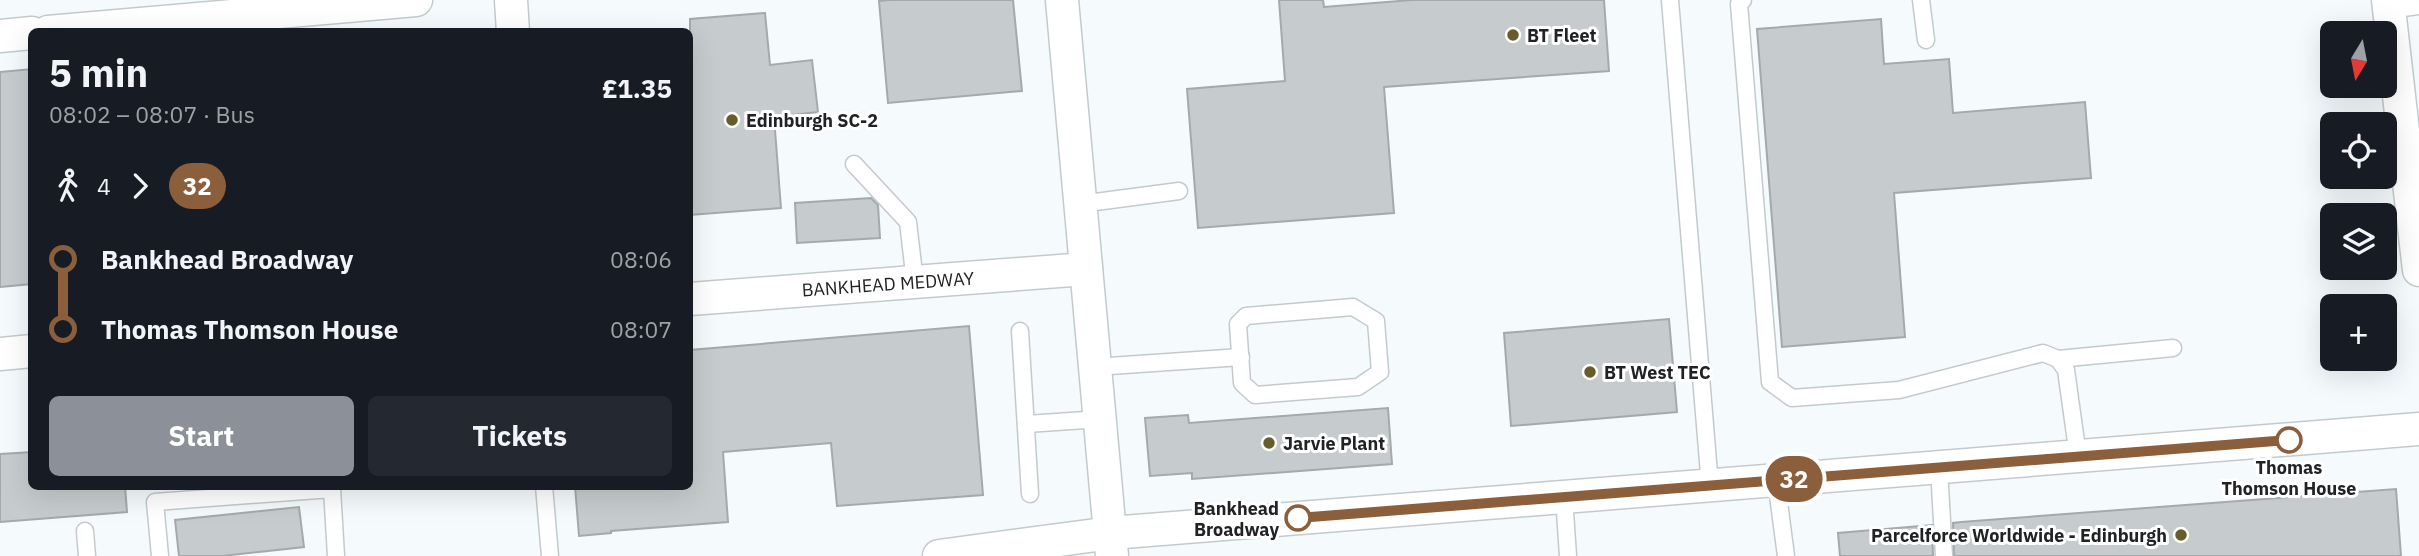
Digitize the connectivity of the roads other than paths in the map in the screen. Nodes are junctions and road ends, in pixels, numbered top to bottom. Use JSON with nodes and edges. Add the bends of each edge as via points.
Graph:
{"nodes":[{"id":1,"x":416,"y":0,"type":"edge"},
{"id":2,"x":511,"y":0,"type":"edge"},
{"id":3,"x":1062,"y":0,"type":"edge"},
{"id":4,"x":1670,"y":0,"type":"edge"},
{"id":5,"x":1743,"y":0,"type":"edge"},
{"id":6,"x":1921,"y":0,"type":"edge"},
{"id":7,"x":2398,"y":5,"type":"edge"},
{"id":8,"x":257,"y":22,"type":"edge"},
{"id":9,"x":132,"y":28,"type":"edge"},
{"id":10,"x":513,"y":28,"type":"edge"},
{"id":11,"x":28,"y":33,"type":"edge"},
{"id":12,"x":0,"y":36,"type":"edge"},
{"id":13,"x":1926,"y":40,"type":"dead end"},
{"id":14,"x":854,"y":164,"type":"dead end"},
{"id":15,"x":1179,"y":191,"type":"dead end"},
{"id":16,"x":1080,"y":204,"type":"junction"},
{"id":17,"x":1086,"y":269,"type":"junction"},
{"id":18,"x":2419,"y":270,"type":"edge"},
{"id":19,"x":915,"y":282,"type":"junction"},
{"id":20,"x":693,"y":299,"type":"edge"},
{"id":21,"x":1020,"y":331,"type":"dead end"},
{"id":22,"x":2173,"y":348,"type":"dead end"},
{"id":23,"x":28,"y":351,"type":"edge"},
{"id":24,"x":0,"y":354,"type":"edge"},
{"id":25,"x":1241,"y":357,"type":"junction"},
{"id":26,"x":2058,"y":359,"type":"junction"},
{"id":27,"x":1095,"y":367,"type":"junction"},
{"id":28,"x":1100,"y":418,"type":"junction"},
{"id":29,"x":1027,"y":424,"type":"junction"},
{"id":30,"x":2419,"y":429,"type":"edge"},
{"id":31,"x":2078,"y":456,"type":"junction"},
{"id":32,"x":1938,"y":468,"type":"junction"},
{"id":33,"x":1776,"y":480,"type":"junction"},
{"id":34,"x":1710,"y":485,"type":"junction"},
{"id":35,"x":318,"y":490,"type":"edge"},
{"id":36,"x":332,"y":490,"type":"edge"},
{"id":37,"x":544,"y":490,"type":"edge"},
{"id":38,"x":1030,"y":494,"type":"dead end"},
{"id":39,"x":1564,"y":497,"type":"junction"},
{"id":40,"x":85,"y":531,"type":"dead end"},
{"id":41,"x":1111,"y":545,"type":"edge"},
{"id":42,"x":86,"y":556,"type":"edge"},
{"id":43,"x":160,"y":556,"type":"edge"},
{"id":44,"x":336,"y":556,"type":"edge"},
{"id":45,"x":550,"y":556,"type":"edge"},
{"id":46,"x":939,"y":556,"type":"edge"},
{"id":47,"x":1568,"y":556,"type":"edge"},
{"id":48,"x":1786,"y":556,"type":"edge"},
{"id":49,"x":1944,"y":556,"type":"edge"}],
"edges":[{"from":1,"to":8,"type":"street"},
{"from":2,"to":10,"type":"street"},
{"from":3,"to":16,"type":"street"},
{"from":4,"to":34,"type":"lane"},
{"from":5,"to":26,"type":"lane","via":[[1739,4],[1770,382],[1792,398],[1899,390],[2043,353]]},
{"from":6,"to":13,"type":"lane"},
{"from":7,"to":18,"type":"street"},
{"from":8,"to":9,"type":"street"},
{"from":11,"to":12,"type":"street"},
{"from":14,"to":19,"type":"lane","via":[[908,222]]},
{"from":15,"to":16,"type":"lane"},
{"from":16,"to":17,"type":"street"},
{"from":17,"to":19,"type":"street","name":"BANKHEAD MEDWAY"},
{"from":17,"to":27,"type":"street"},
{"from":19,"to":20,"type":"street","name":"BANKHEAD MEDWAY"},
{"from":21,"to":29,"type":"lane"},
{"from":22,"to":26,"type":"lane"},
{"from":23,"to":24,"type":"street"},
{"from":25,"to":25,"type":"lane","via":[[1242,383],[1255,395],[1358,387],[1380,372],[1376,321],[1353,307],[1246,316],[1238,324]]},
{"from":25,"to":27,"type":"lane"},
{"from":26,"to":31,"type":"lane","via":[[2066,370]]},
{"from":27,"to":28,"type":"street"},
{"from":28,"to":29,"type":"lane"},
{"from":28,"to":41,"type":"street"},
{"from":29,"to":38,"type":"lane"},
{"from":30,"to":31,"type":"street"},
{"from":31,"to":32,"type":"street"},
{"from":32,"to":33,"type":"street"},
{"from":32,"to":49,"type":"lane"},
{"from":33,"to":34,"type":"street"},
{"from":33,"to":48,"type":"lane"},
{"from":34,"to":39,"type":"street"},
{"from":35,"to":43,"type":"lane","via":[[156,502]]},
{"from":36,"to":44,"type":"lane"},
{"from":37,"to":45,"type":"lane"},
{"from":39,"to":41,"type":"street"},
{"from":39,"to":47,"type":"lane"},
{"from":40,"to":42,"type":"lane"},
{"from":41,"to":46,"type":"street"}]}
